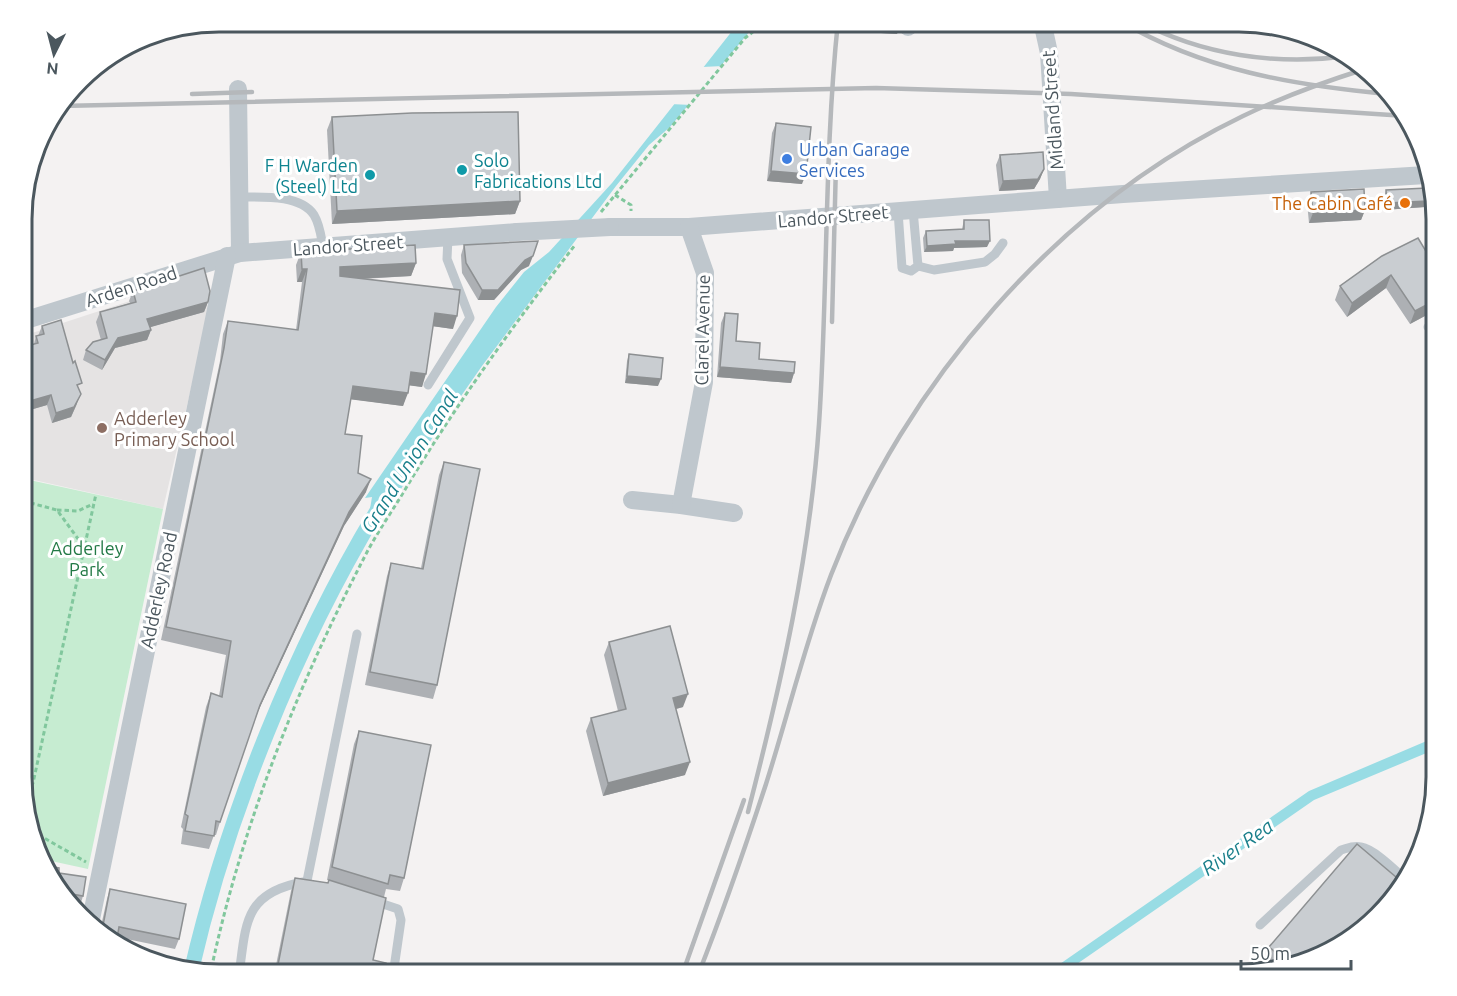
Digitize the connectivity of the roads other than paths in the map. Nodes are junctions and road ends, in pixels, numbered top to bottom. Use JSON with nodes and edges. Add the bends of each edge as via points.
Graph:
{"nodes":[{"id":1,"x":1044,"y":32,"type":"edge"},
{"id":2,"x":238,"y":89,"type":"dead end"},
{"id":3,"x":1420,"y":175,"type":"edge"},
{"id":4,"x":239,"y":197,"type":"junction"},
{"id":5,"x":1058,"y":199,"type":"junction"},
{"id":6,"x":905,"y":211,"type":"junction"},
{"id":7,"x":689,"y":227,"type":"junction"},
{"id":8,"x":448,"y":237,"type":"junction"},
{"id":9,"x":1002,"y":243,"type":"dead end"},
{"id":10,"x":323,"y":247,"type":"junction"},
{"id":11,"x":233,"y":254,"type":"junction"},
{"id":12,"x":918,"y":266,"type":"junction"},
{"id":13,"x":32,"y":318,"type":"edge"},
{"id":14,"x":428,"y":385,"type":"edge"},
{"id":15,"x":632,"y":500,"type":"dead end"},
{"id":16,"x":681,"y":505,"type":"junction"},
{"id":17,"x":734,"y":513,"type":"dead end"},
{"id":18,"x":357,"y":634,"type":"dead end"},
{"id":19,"x":1399,"y":874,"type":"edge"},
{"id":20,"x":307,"y":881,"type":"junction"},
{"id":21,"x":318,"y":884,"type":"edge"},
{"id":22,"x":364,"y":898,"type":"edge"},
{"id":23,"x":92,"y":915,"type":"edge"},
{"id":24,"x":1260,"y":925,"type":"dead end"},
{"id":25,"x":241,"y":964,"type":"edge"},
{"id":26,"x":395,"y":964,"type":"edge"}],
"edges":[{"from":1,"to":5,"type":"street","name":"Midland Street"},
{"from":2,"to":4,"type":"street","name":"Adderley Road"},
{"from":3,"to":5,"type":"street","name":"Landor Street"},
{"from":4,"to":10,"type":"lane","via":[[298,203],[313,213]]},
{"from":4,"to":11,"type":"street","name":"Adderley Road"},
{"from":5,"to":6,"type":"street","name":"Landor Street"},
{"from":6,"to":7,"type":"street","name":"Landor Street"},
{"from":6,"to":12,"type":"lane"},
{"from":6,"to":12,"type":"lane","via":[[902,268],[911,271]]},
{"from":7,"to":8,"type":"street","name":"Landor Street","bridge":true,"via":[[630,227],[605,220]]},
{"from":7,"to":16,"type":"street","name":"Clarel Avenue","via":[[705,273],[704,382]]},
{"from":8,"to":10,"type":"street","name":"Landor Street"},
{"from":8,"to":14,"type":"lane","via":[[447,259],[470,318]]},
{"from":9,"to":12,"type":"lane","via":[[985,262],[934,270]]},
{"from":10,"to":11,"type":"street","name":"Landor Street"},
{"from":11,"to":13,"type":"street","name":"Arden Road"},
{"from":11,"to":23,"type":"street","name":"Adderley Road"},
{"from":15,"to":16,"type":"street"},
{"from":16,"to":17,"type":"street"},
{"from":18,"to":20,"type":"lane"},
{"from":19,"to":24,"type":"lane","via":[[1362,847],[1341,850]]},
{"from":20,"to":21,"type":"lane"},
{"from":20,"to":25,"type":"lane","via":[[285,885],[255,905],[246,927]]},
{"from":22,"to":26,"type":"lane","via":[[398,909],[401,920]]}]}
